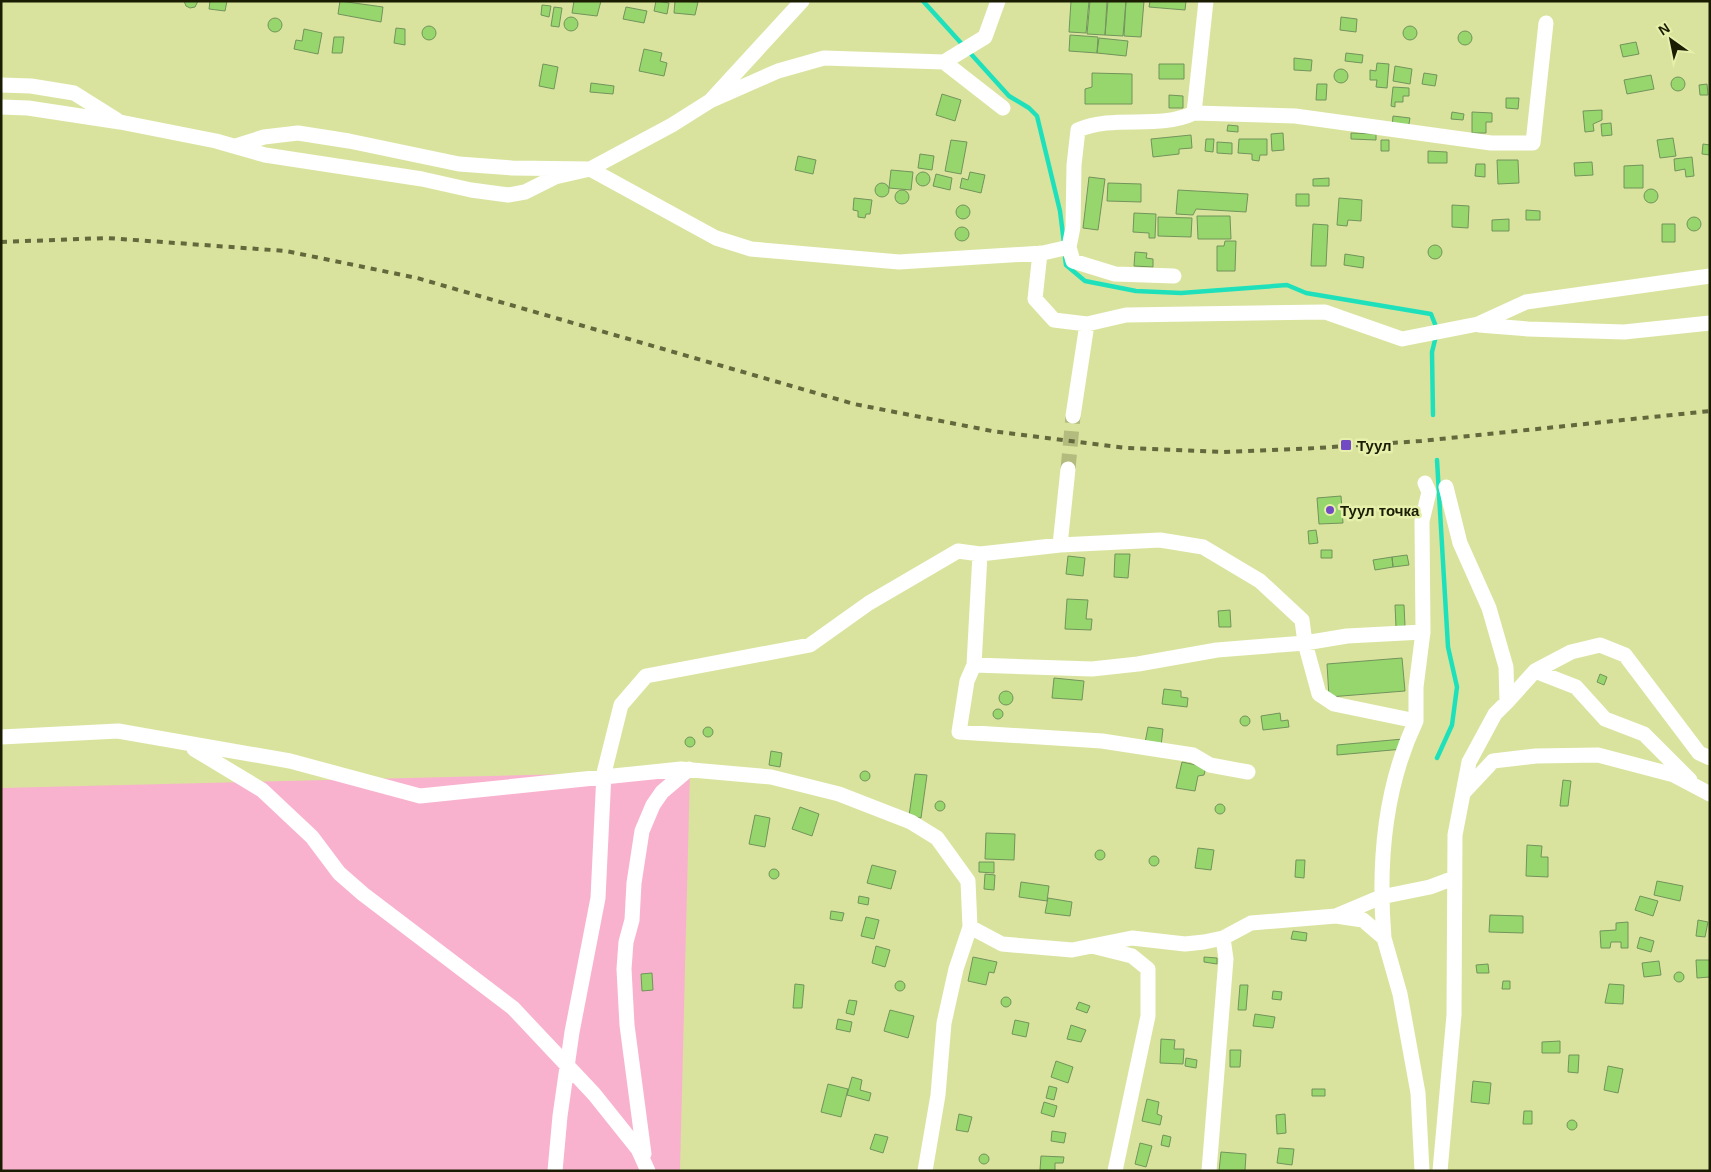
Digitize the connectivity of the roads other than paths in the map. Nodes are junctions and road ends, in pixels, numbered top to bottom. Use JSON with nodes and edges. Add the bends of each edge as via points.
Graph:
{"nodes":[{"id":1,"x":802,"y":1,"type":"edge"},
{"id":2,"x":998,"y":1,"type":"edge"},
{"id":3,"x":1206,"y":1,"type":"edge"},
{"id":4,"x":1546,"y":23,"type":"dead end"},
{"id":5,"x":944,"y":62,"type":"junction"},
{"id":6,"x":1,"y":85,"type":"edge"},
{"id":7,"x":710,"y":101,"type":"junction"},
{"id":8,"x":1,"y":107,"type":"edge"},
{"id":9,"x":1003,"y":108,"type":"dead end"},
{"id":10,"x":1194,"y":113,"type":"junction"},
{"id":11,"x":120,"y":122,"type":"junction"},
{"id":12,"x":236,"y":146,"type":"junction"},
{"id":13,"x":459,"y":164,"type":"junction"},
{"id":14,"x":590,"y":169,"type":"junction"},
{"id":15,"x":422,"y":179,"type":"junction"},
{"id":16,"x":1065,"y":248,"type":"junction"},
{"id":17,"x":1040,"y":253,"type":"junction"},
{"id":18,"x":1174,"y":276,"type":"dead end"},
{"id":19,"x":1710,"y":276,"type":"edge"},
{"id":20,"x":1710,"y":323,"type":"edge"},
{"id":21,"x":1087,"y":324,"type":"junction"},
{"id":22,"x":1478,"y":324,"type":"junction"},
{"id":23,"x":1073,"y":416,"type":"tunnel mouth"},
{"id":24,"x":1068,"y":469,"type":"tunnel mouth"},
{"id":25,"x":1425,"y":483,"type":"dead end"},
{"id":26,"x":1446,"y":487,"type":"dead end"},
{"id":27,"x":1060,"y":545,"type":"junction"},
{"id":28,"x":980,"y":554,"type":"junction"},
{"id":29,"x":1423,"y":632,"type":"junction"},
{"id":30,"x":1305,"y":644,"type":"junction"},
{"id":31,"x":974,"y":665,"type":"junction"},
{"id":32,"x":1536,"y":671,"type":"junction"},
{"id":33,"x":1507,"y":702,"type":"junction"},
{"id":34,"x":1416,"y":721,"type":"junction"},
{"id":35,"x":1,"y":737,"type":"edge"},
{"id":36,"x":180,"y":742,"type":"junction"},
{"id":37,"x":1710,"y":758,"type":"edge"},
{"id":38,"x":689,"y":769,"type":"junction"},
{"id":39,"x":1248,"y":772,"type":"dead end"},
{"id":40,"x":604,"y":777,"type":"junction"},
{"id":41,"x":1703,"y":791,"type":"edge"},
{"id":42,"x":1463,"y":793,"type":"junction"},
{"id":43,"x":1454,"y":878,"type":"junction"},
{"id":44,"x":1381,"y":897,"type":"junction"},
{"id":45,"x":1336,"y":916,"type":"junction"},
{"id":46,"x":970,"y":927,"type":"junction"},
{"id":47,"x":1223,"y":938,"type":"junction"},
{"id":48,"x":1384,"y":938,"type":"junction"},
{"id":49,"x":1092,"y":946,"type":"junction"},
{"id":50,"x":567,"y":1066,"type":"junction"},
{"id":51,"x":648,"y":1170,"type":"edge"},
{"id":52,"x":555,"y":1171,"type":"edge"},
{"id":53,"x":925,"y":1171,"type":"edge"},
{"id":54,"x":1115,"y":1171,"type":"edge"},
{"id":55,"x":1209,"y":1171,"type":"edge"},
{"id":56,"x":1422,"y":1171,"type":"edge"},
{"id":57,"x":1440,"y":1171,"type":"edge"}],
"edges":[{"from":1,"to":7,"type":"street"},
{"from":2,"to":5,"type":"street","via":[[986,37]]},
{"from":3,"to":10,"type":"street"},
{"from":4,"to":10,"type":"street","via":[[1533,143],[1491,143],[1295,116]]},
{"from":5,"to":7,"type":"street","via":[[824,58],[778,71]]},
{"from":5,"to":9,"type":"street"},
{"from":6,"to":11,"type":"street","via":[[74,93]]},
{"from":7,"to":14,"type":"street"},
{"from":8,"to":11,"type":"street"},
{"from":10,"to":16,"type":"street","via":[[1178,120],[1094,123],[1078,130],[1073,227]]},
{"from":11,"to":12,"type":"street"},
{"from":12,"to":13,"type":"street","via":[[264,137],[298,133]]},
{"from":12,"to":15,"type":"street","via":[[298,161]]},
{"from":13,"to":14,"type":"street"},
{"from":13,"to":15,"type":"street"},
{"from":14,"to":15,"type":"street","via":[[555,177],[525,192],[508,195]]},
{"from":14,"to":17,"type":"street","via":[[716,238],[751,249],[899,262]]},
{"from":16,"to":17,"type":"street"},
{"from":16,"to":18,"type":"street","via":[[1072,261],[1115,274]]},
{"from":17,"to":21,"type":"street","via":[[1035,299],[1054,320]]},
{"from":19,"to":22,"type":"street","via":[[1526,302]]},
{"from":20,"to":22,"type":"street","via":[[1624,332]]},
{"from":21,"to":22,"type":"street","via":[[1126,315],[1325,312],[1402,339]]},
{"from":21,"to":23,"type":"street"},
{"from":24,"to":27,"type":"street"},
{"from":25,"to":29,"type":"street","via":[[1429,492],[1422,521]]},
{"from":26,"to":33,"type":"street","via":[[1460,543],[1489,608],[1506,667]]},
{"from":27,"to":28,"type":"street"},
{"from":27,"to":30,"type":"street","via":[[1160,540],[1203,547],[1260,581],[1302,620]]},
{"from":28,"to":31,"type":"street"},
{"from":28,"to":40,"type":"street","via":[[958,551],[868,603],[810,645],[646,676],[621,705]]},
{"from":29,"to":30,"type":"street","via":[[1347,636]]},
{"from":29,"to":34,"type":"street","via":[[1416,687]]},
{"from":30,"to":31,"type":"street","via":[[1217,650],[1138,664],[1092,668]]},
{"from":30,"to":34,"type":"street","via":[[1319,694],[1334,704]]},
{"from":31,"to":39,"type":"street","via":[[967,681],[959,732],[1102,741],[1193,755],[1210,765]]},
{"from":32,"to":33,"type":"street"},
{"from":32,"to":37,"type":"street","via":[[1571,652],[1600,645],[1625,655],[1700,753]]},
{"from":32,"to":41,"type":"street","via":[[1576,687],[1605,719],[1644,734]]},
{"from":33,"to":42,"type":"street","via":[[1496,714],[1469,762]]},
{"from":34,"to":44,"type":"street","via":[[1388,802]]},
{"from":35,"to":36,"type":"street","via":[[118,731]]},
{"from":36,"to":40,"type":"street","via":[[290,761],[420,796]]},
{"from":36,"to":50,"type":"street","via":[[218,761],[262,790],[312,837],[340,873],[513,1008]]},
{"from":38,"to":40,"type":"street"},
{"from":38,"to":46,"type":"street","via":[[771,777],[840,794],[911,822],[937,838],[968,881]]},
{"from":38,"to":51,"type":"street","via":[[662,792],[642,832],[632,920],[626,942],[627,1026],[640,1139]]},
{"from":40,"to":50,"type":"street","via":[[598,898]]},
{"from":41,"to":42,"type":"street","via":[[1674,775],[1598,755],[1536,756],[1493,761]]},
{"from":42,"to":43,"type":"street","via":[[1455,835]]},
{"from":43,"to":44,"type":"street","via":[[1430,887]]},
{"from":43,"to":57,"type":"street","via":[[1454,1015]]},
{"from":44,"to":45,"type":"street"},
{"from":44,"to":48,"type":"street"},
{"from":45,"to":47,"type":"street","via":[[1251,923]]},
{"from":45,"to":48,"type":"street","via":[[1363,920]]},
{"from":46,"to":49,"type":"street","via":[[1002,944],[1072,950]]},
{"from":46,"to":53,"type":"street","via":[[956,969],[944,1023],[938,1095]]},
{"from":47,"to":49,"type":"street","via":[[1185,944],[1132,938]]},
{"from":47,"to":55,"type":"street","via":[[1226,958]]},
{"from":48,"to":56,"type":"street","via":[[1400,994],[1418,1093]]},
{"from":49,"to":54,"type":"street","via":[[1132,956],[1148,968],[1148,1016]]},
{"from":50,"to":51,"type":"street","via":[[638,1149]]},
{"from":50,"to":52,"type":"street"}]}
